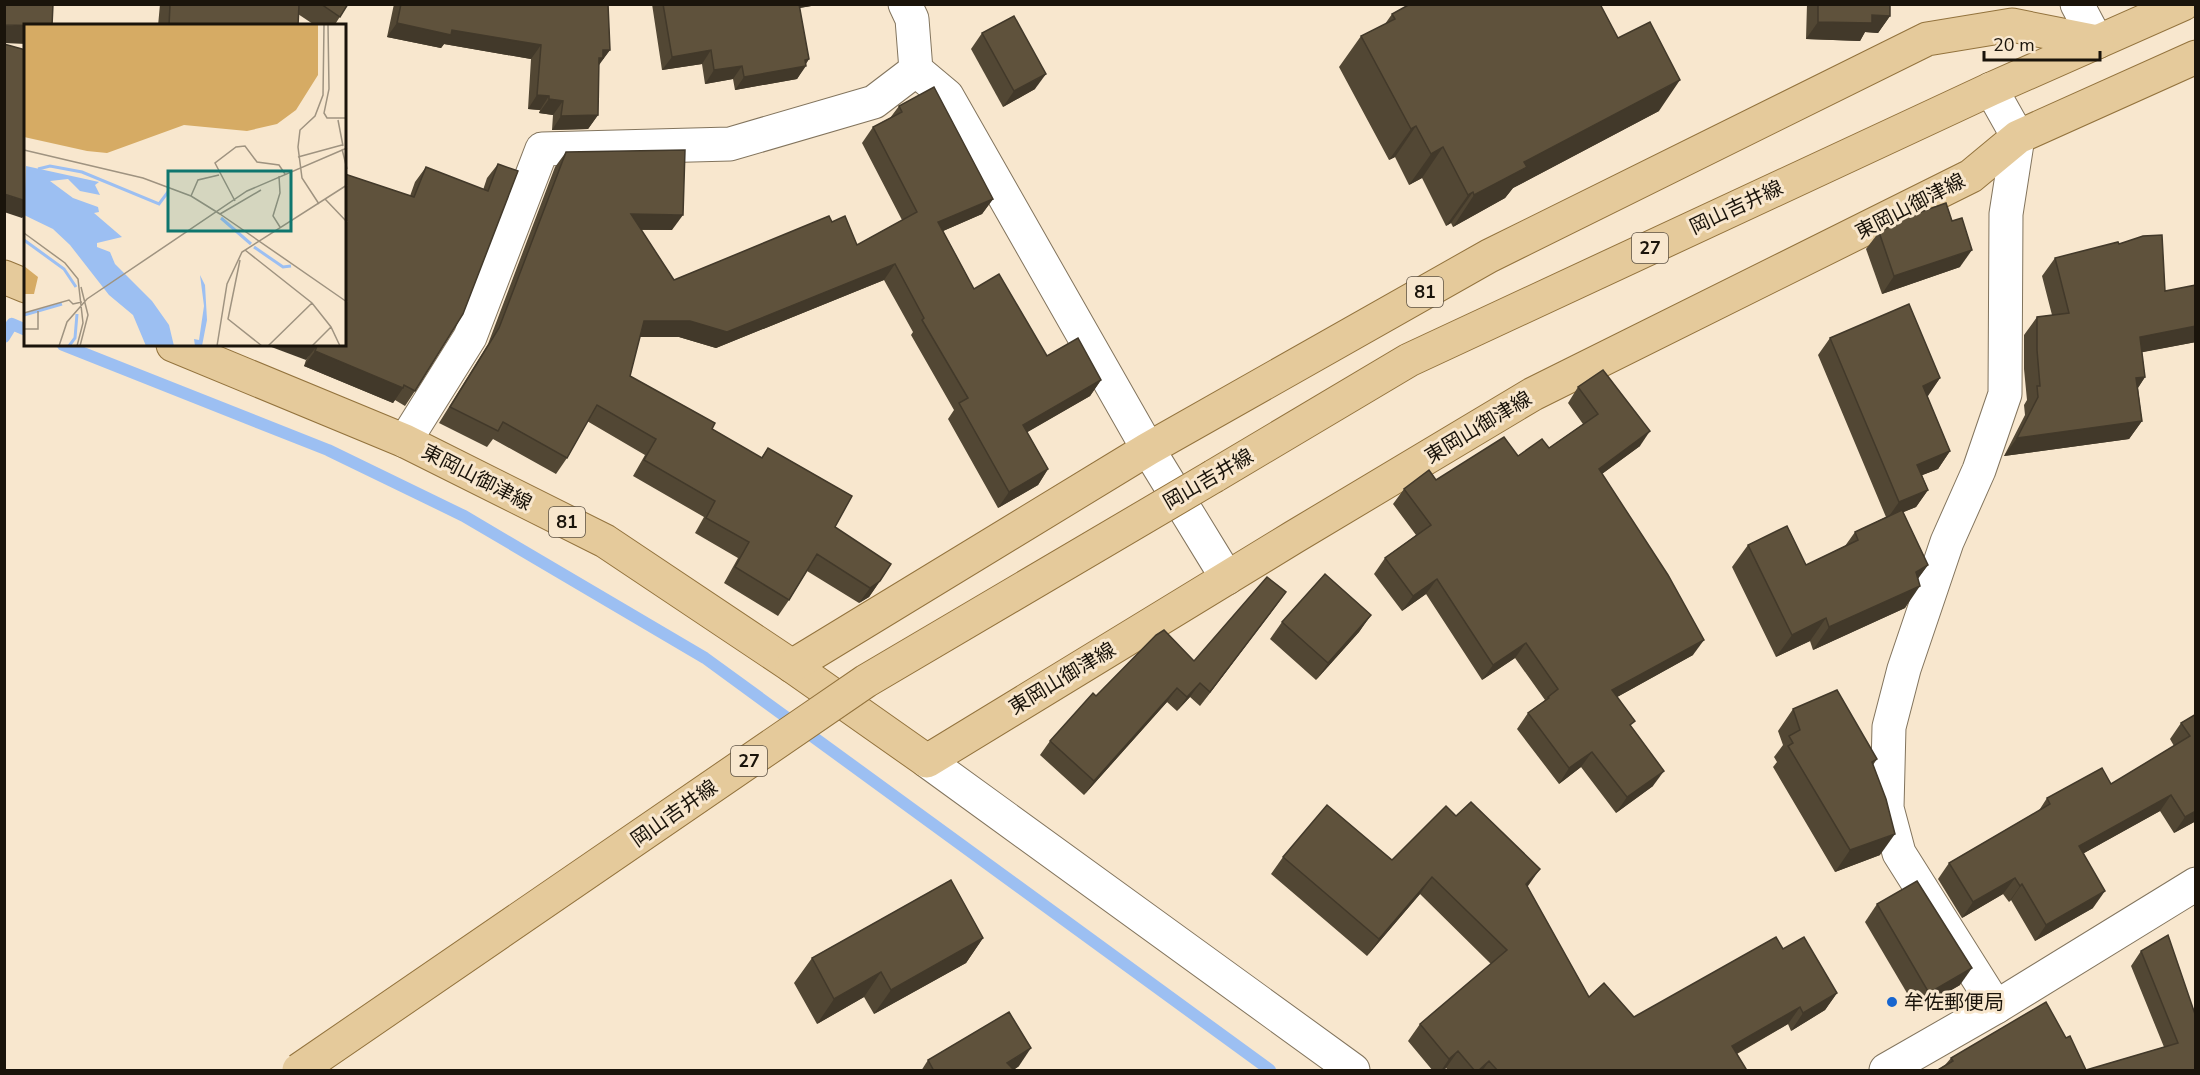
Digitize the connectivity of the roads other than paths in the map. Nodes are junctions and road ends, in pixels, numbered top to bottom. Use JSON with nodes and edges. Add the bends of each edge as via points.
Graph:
{"nodes":[{"id":1,"x":905,"y":4,"type":"edge"},
{"id":2,"x":2077,"y":4,"type":"edge"},
{"id":3,"x":2183,"y":4,"type":"edge"},
{"id":4,"x":2097,"y":42,"type":"junction"},
{"id":5,"x":2196,"y":57,"type":"edge"},
{"id":6,"x":916,"y":70,"type":"junction"},
{"id":7,"x":1991,"y":89,"type":"junction"},
{"id":8,"x":2018,"y":137,"type":"junction"},
{"id":9,"x":4,"y":277,"type":"edge"},
{"id":10,"x":24,"y":285,"type":"edge"},
{"id":11,"x":175,"y":346,"type":"edge"},
{"id":12,"x":405,"y":441,"type":"junction"},
{"id":13,"x":1148,"y":449,"type":"junction"},
{"id":14,"x":1227,"y":578,"type":"junction"},
{"id":15,"x":792,"y":666,"type":"junction"},
{"id":16,"x":927,"y":761,"type":"junction"},
{"id":17,"x":2196,"y":884,"type":"edge"},
{"id":18,"x":1996,"y":1007,"type":"junction"},
{"id":19,"x":299,"y":1071,"type":"edge"},
{"id":20,"x":1353,"y":1071,"type":"edge"},
{"id":21,"x":1886,"y":1071,"type":"edge"}],
"edges":[{"from":1,"to":6,"type":"street","via":[[912,19]]},
{"from":2,"to":4,"type":"street"},
{"from":3,"to":4,"type":"main road","name":"岡山吉井線","number":"27"},
{"from":4,"to":7,"type":"main road","name":"岡山吉井線","number":"27"},
{"from":4,"to":13,"type":"main road","number":"81","via":[[2012,25],[1927,39],[1489,256]]},
{"from":5,"to":8,"type":"main road","name":"東岡山御津線"},
{"from":6,"to":12,"type":"street","via":[[873,102],[730,144],[542,149],[470,337]]},
{"from":6,"to":13,"type":"street","via":[[946,96]]},
{"from":7,"to":8,"type":"street"},
{"from":7,"to":19,"type":"main road","name":"岡山吉井線","number":"27","bridge":true,"via":[[1409,360],[866,681]]},
{"from":8,"to":14,"type":"main road","name":"東岡山御津線","via":[[1971,176],[1533,394]]},
{"from":8,"to":18,"type":"street","via":[[2006,214],[2004,394],[1979,470],[1947,542],[1904,669],[1889,728],[1887,808],[1899,853]]},
{"from":9,"to":10,"type":"main road"},
{"from":11,"to":12,"type":"main road","name":"東岡山御津線","number":"81"},
{"from":12,"to":15,"type":"main road","name":"東岡山御津線","number":"81","via":[[605,541]]},
{"from":13,"to":14,"type":"street"},
{"from":13,"to":15,"type":"main road","number":"81"},
{"from":14,"to":16,"type":"main road","name":"東岡山御津線"},
{"from":15,"to":16,"type":"main road","name":"東岡山御津線","number":"81"},
{"from":16,"to":20,"type":"street"},
{"from":17,"to":18,"type":"street"},
{"from":18,"to":21,"type":"street"}]}
